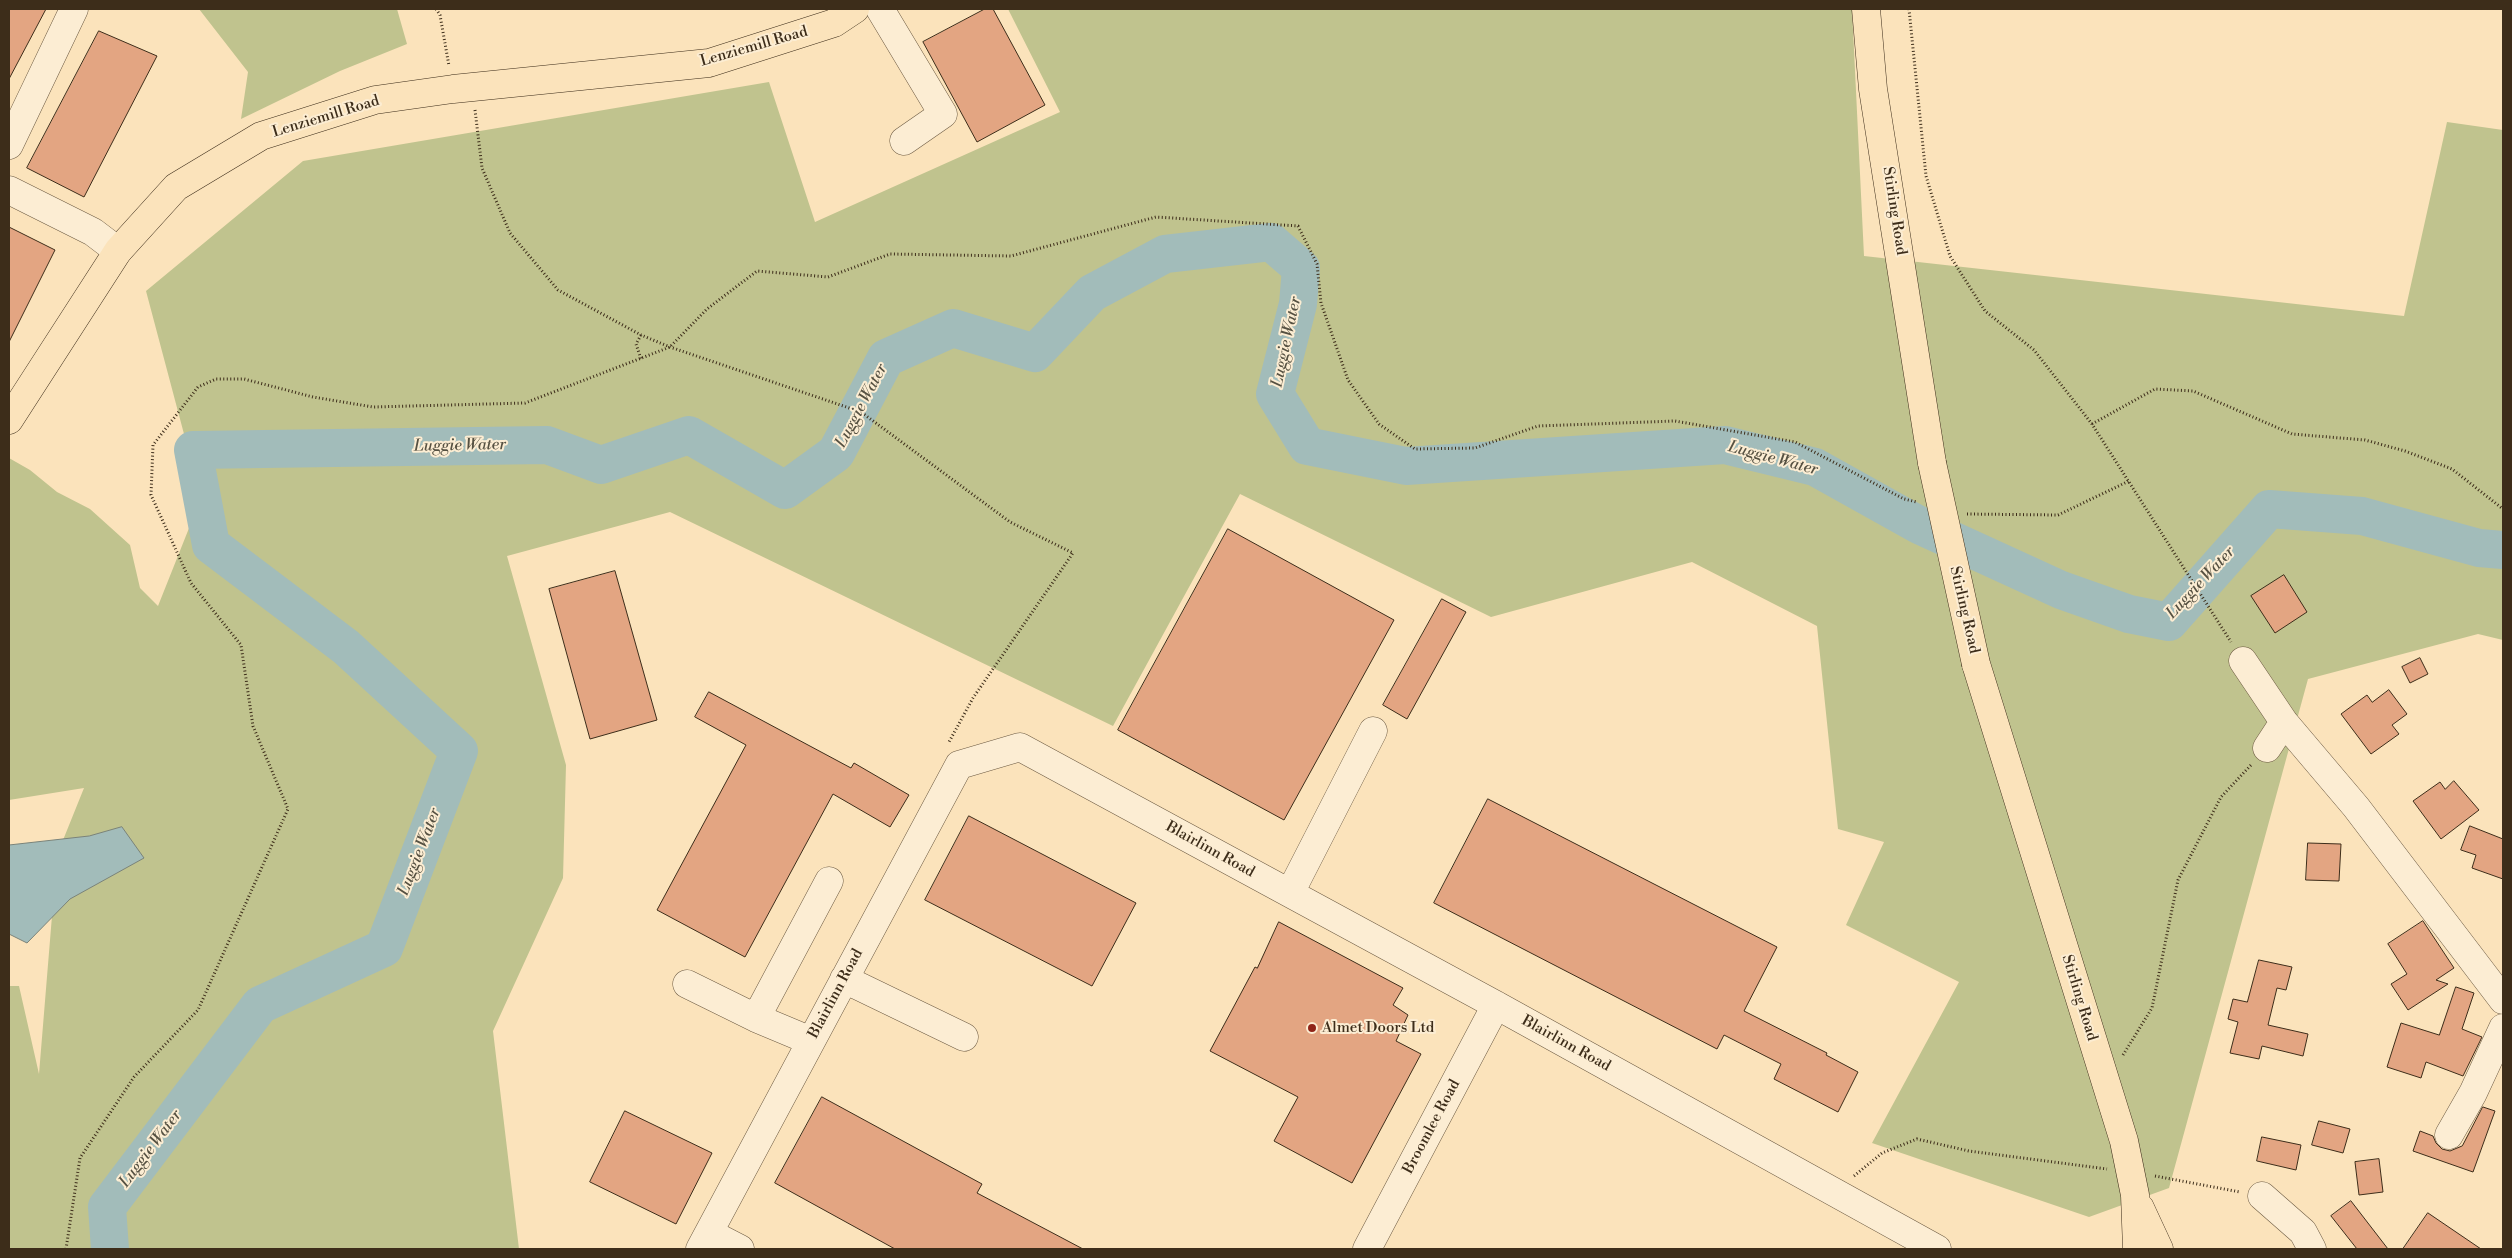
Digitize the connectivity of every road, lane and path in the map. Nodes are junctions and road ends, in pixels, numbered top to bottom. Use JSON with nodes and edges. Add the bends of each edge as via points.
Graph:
{"nodes":[{"id":1,"x":74,"y":9,"type":"edge"},
{"id":2,"x":436,"y":9,"type":"edge"},
{"id":3,"x":880,"y":9,"type":"edge"},
{"id":4,"x":1866,"y":9,"type":"edge"},
{"id":5,"x":1909,"y":9,"type":"edge"},
{"id":6,"x":840,"y":13,"type":"edge"},
{"id":7,"x":463,"y":88,"type":"junction"},
{"id":8,"x":904,"y":141,"type":"dead end"},
{"id":9,"x":9,"y":145,"type":"edge"},
{"id":10,"x":9,"y":190,"type":"edge"},
{"id":11,"x":118,"y":251,"type":"junction"},
{"id":12,"x":641,"y":335,"type":"junction"},
{"id":13,"x":670,"y":347,"type":"junction"},
{"id":14,"x":641,"y":359,"type":"junction"},
{"id":15,"x":9,"y":420,"type":"edge"},
{"id":16,"x":2092,"y":424,"type":"junction"},
{"id":17,"x":2129,"y":481,"type":"junction"},
{"id":18,"x":1922,"y":503,"type":"dead end"},
{"id":19,"x":2503,"y":509,"type":"edge"},
{"id":20,"x":1958,"y":512,"type":"dead end"},
{"id":21,"x":2243,"y":661,"type":"joint"},
{"id":22,"x":2284,"y":722,"type":"junction"},
{"id":23,"x":1373,"y":731,"type":"dead end"},
{"id":24,"x":2267,"y":748,"type":"joint"},
{"id":25,"x":959,"y":765,"type":"junction"},
{"id":26,"x":829,"y":881,"type":"dead end"},
{"id":27,"x":1290,"y":893,"type":"junction"},
{"id":28,"x":844,"y":979,"type":"junction"},
{"id":29,"x":687,"y":984,"type":"dead end"},
{"id":30,"x":2503,"y":1000,"type":"edge"},
{"id":31,"x":1496,"y":1005,"type":"junction"},
{"id":32,"x":756,"y":1018,"type":"junction"},
{"id":33,"x":2503,"y":1028,"type":"edge"},
{"id":34,"x":964,"y":1037,"type":"dead end"},
{"id":35,"x":811,"y":1041,"type":"junction"},
{"id":36,"x":2105,"y":1084,"type":"junction"},
{"id":37,"x":2449,"y":1135,"type":"dead end"},
{"id":38,"x":2132,"y":1184,"type":"junction"},
{"id":39,"x":1835,"y":1193,"type":"junction"},
{"id":40,"x":2262,"y":1196,"type":"joint"},
{"id":41,"x":1898,"y":1240,"type":"edge"},
{"id":42,"x":704,"y":1241,"type":"edge"},
{"id":43,"x":66,"y":1249,"type":"edge"},
{"id":44,"x":740,"y":1249,"type":"edge"},
{"id":45,"x":1367,"y":1249,"type":"edge"},
{"id":46,"x":1937,"y":1249,"type":"edge"},
{"id":47,"x":2137,"y":1249,"type":"edge"},
{"id":48,"x":2159,"y":1249,"type":"edge"},
{"id":49,"x":2312,"y":1249,"type":"edge"}],
"edges":[{"from":1,"to":9,"type":"street"},
{"from":2,"to":7,"type":"path"},
{"from":3,"to":8,"type":"street","via":[[943,114]]},
{"from":4,"to":36,"type":"main road","name":"Stirling Road","bridge":true,"via":[[1873,89],[1932,463],[1976,664]]},
{"from":5,"to":16,"type":"path","via":[[1926,176],[1950,256],[1985,311],[2034,350]]},
{"from":6,"to":7,"type":"main road","name":"Lenziemill Road","via":[[709,63]]},
{"from":7,"to":11,"type":"main road","name":"Lenziemill Road","via":[[375,100],[261,136],[176,187]]},
{"from":7,"to":12,"type":"path","via":[[482,168],[510,233],[558,290]]},
{"from":10,"to":11,"type":"street","via":[[93,232]]},
{"from":11,"to":15,"type":"main road","name":"Lenziemill Road"},
{"from":12,"to":13,"type":"path"},
{"from":12,"to":14,"type":"path","via":[[636,344]]},
{"from":13,"to":14,"type":"path"},
{"from":13,"to":18,"type":"path","via":[[707,309],[757,272],[828,277],[890,254],[1010,256],[1156,217],[1298,226],[1317,264],[1321,303],[1348,380],[1379,424],[1415,449],[1475,448],[1538,426],[1675,421],[1795,442],[1904,499]]},
{"from":13,"to":25,"type":"path","via":[[861,412],[1010,522],[1073,553],[973,698],[948,744]]},
{"from":14,"to":43,"type":"path","via":[[525,403],[373,407],[227,377],[198,387],[153,445],[151,495],[191,583],[242,645],[253,726],[288,809],[198,1010],[134,1077],[80,1158]]},
{"from":16,"to":17,"type":"path"},
{"from":16,"to":19,"type":"path","via":[[2156,389],[2193,391],[2292,434],[2366,440],[2405,452],[2452,470]]},
{"from":17,"to":20,"type":"path","via":[[2058,515]]},
{"from":17,"to":21,"type":"path"},
{"from":21,"to":22,"type":"street"},
{"from":22,"to":24,"type":"street"},
{"from":22,"to":30,"type":"street","via":[[2356,807]]},
{"from":23,"to":27,"type":"street"},
{"from":24,"to":36,"type":"path","via":[[2221,797],[2178,880],[2152,1008]]},
{"from":25,"to":27,"type":"street","name":"Blairlinn Road","via":[[1020,746]]},
{"from":25,"to":28,"type":"street","name":"Blairlinn Road"},
{"from":26,"to":32,"type":"street"},
{"from":27,"to":31,"type":"street","name":"Blairlinn Road"},
{"from":28,"to":34,"type":"street"},
{"from":28,"to":35,"type":"street","name":"Blairlinn Road"},
{"from":29,"to":32,"type":"street"},
{"from":31,"to":39,"type":"street","name":"Blairlinn Road"},
{"from":31,"to":45,"type":"street","name":"Broomlee Road"},
{"from":32,"to":35,"type":"street"},
{"from":33,"to":37,"type":"street","via":[[2473,1093]]},
{"from":35,"to":42,"type":"street","name":"Blairlinn Road"},
{"from":36,"to":38,"type":"main road","name":"Stirling Road","via":[[2124,1141]]},
{"from":38,"to":39,"type":"path","via":[[1917,1138],[1882,1153]]},
{"from":38,"to":40,"type":"path"},
{"from":38,"to":47,"type":"main road","name":"Stirling Road"},
{"from":38,"to":48,"type":"main road","name":"Stirling Road"},
{"from":39,"to":41,"type":"street","name":"Blairlinn Road"},
{"from":40,"to":49,"type":"street","via":[[2304,1232]]},
{"from":41,"to":46,"type":"street","name":"Blairlinn Road"},
{"from":42,"to":44,"type":"street"}]}
